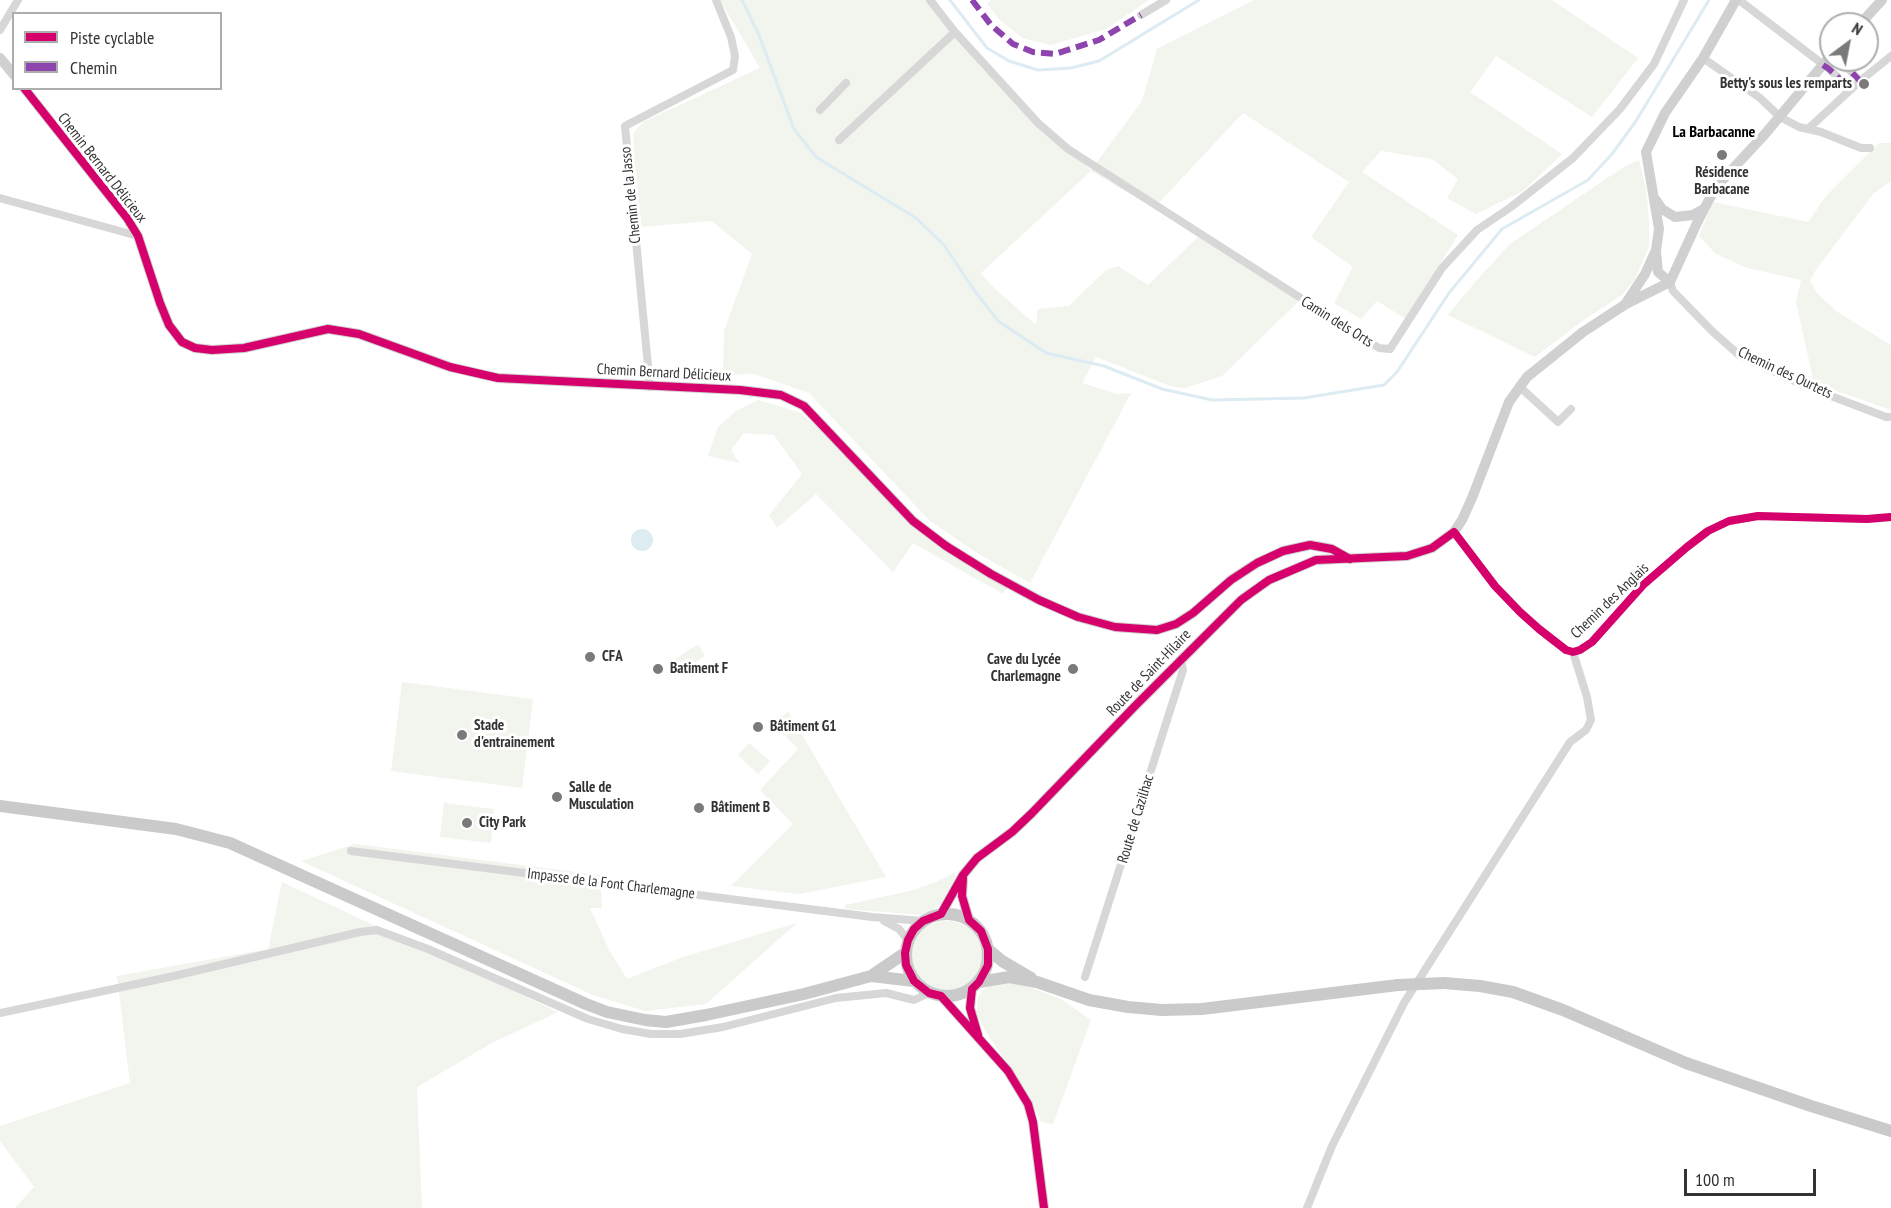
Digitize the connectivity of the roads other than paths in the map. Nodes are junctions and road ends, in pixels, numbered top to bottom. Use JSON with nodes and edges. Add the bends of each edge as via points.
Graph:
{"nodes":[{"id":1,"x":18,"y":0,"type":"edge"},
{"id":2,"x":716,"y":0,"type":"edge"},
{"id":3,"x":930,"y":0,"type":"edge"},
{"id":4,"x":1166,"y":0,"type":"edge"},
{"id":5,"x":1684,"y":0,"type":"edge"},
{"id":6,"x":1737,"y":0,"type":"edge"},
{"id":7,"x":1882,"y":0,"type":"edge"},
{"id":8,"x":1871,"y":12,"type":"edge"},
{"id":9,"x":1141,"y":15,"type":"dead end"},
{"id":10,"x":0,"y":30,"type":"edge"},
{"id":11,"x":955,"y":32,"type":"junction"},
{"id":12,"x":1891,"y":56,"type":"edge"},
{"id":13,"x":0,"y":58,"type":"edge"},
{"id":14,"x":1703,"y":58,"type":"junction"},
{"id":15,"x":1819,"y":62,"type":"edge"},
{"id":16,"x":1819,"y":70,"type":"edge"},
{"id":17,"x":1832,"y":72,"type":"edge"},
{"id":18,"x":1851,"y":72,"type":"edge"},
{"id":19,"x":12,"y":73,"type":"edge"},
{"id":20,"x":1860,"y":81,"type":"junction"},
{"id":21,"x":846,"y":83,"type":"dead end"},
{"id":22,"x":1839,"y":87,"type":"dead end"},
{"id":23,"x":26,"y":90,"type":"edge"},
{"id":24,"x":820,"y":110,"type":"dead end"},
{"id":25,"x":1780,"y":117,"type":"junction"},
{"id":26,"x":1808,"y":129,"type":"junction"},
{"id":27,"x":839,"y":140,"type":"dead end"},
{"id":28,"x":1870,"y":148,"type":"dead end"},
{"id":29,"x":0,"y":198,"type":"edge"},
{"id":30,"x":1656,"y":199,"type":"junction"},
{"id":31,"x":1704,"y":209,"type":"junction"},
{"id":32,"x":138,"y":236,"type":"junction"},
{"id":33,"x":1656,"y":250,"type":"junction"},
{"id":34,"x":1670,"y":282,"type":"junction"},
{"id":35,"x":1637,"y":288,"type":"junction"},
{"id":36,"x":1626,"y":304,"type":"junction"},
{"id":37,"x":1519,"y":386,"type":"junction"},
{"id":38,"x":650,"y":387,"type":"junction"},
{"id":39,"x":1571,"y":409,"type":"dead end"},
{"id":40,"x":1891,"y":417,"type":"edge"},
{"id":41,"x":1891,"y":517,"type":"edge"},
{"id":42,"x":1454,"y":532,"type":"junction"},
{"id":43,"x":1350,"y":559,"type":"junction"},
{"id":44,"x":1573,"y":652,"type":"junction"},
{"id":45,"x":1181,"y":660,"type":"junction"},
{"id":46,"x":0,"y":806,"type":"edge"},
{"id":47,"x":351,"y":851,"type":"dead end"},
{"id":48,"x":963,"y":875,"type":"junction"},
{"id":49,"x":941,"y":914,"type":"junction"},
{"id":50,"x":872,"y":917,"type":"junction"},
{"id":51,"x":969,"y":920,"type":"junction"},
{"id":52,"x":923,"y":921,"type":"junction"},
{"id":53,"x":908,"y":940,"type":"junction"},
{"id":54,"x":988,"y":949,"type":"junction"},
{"id":55,"x":905,"y":953,"type":"junction"},
{"id":56,"x":870,"y":976,"type":"junction"},
{"id":57,"x":1084,"y":977,"type":"dead end"},
{"id":58,"x":914,"y":981,"type":"junction"},
{"id":59,"x":1037,"y":982,"type":"junction"},
{"id":60,"x":975,"y":985,"type":"junction"},
{"id":61,"x":935,"y":995,"type":"junction"},
{"id":62,"x":0,"y":1013,"type":"edge"},
{"id":63,"x":979,"y":1038,"type":"junction"},
{"id":64,"x":1891,"y":1131,"type":"edge"},
{"id":65,"x":1044,"y":1208,"type":"edge"},
{"id":66,"x":1307,"y":1208,"type":"edge"}],
"edges":[{"from":1,"to":10,"type":"street"},
{"from":2,"to":38,"type":"street","name":"Chemin de la Jasso","via":[[731,37],[733,70],[625,126]]},
{"from":3,"to":11,"type":"street","name":"Camin dels Orts"},
{"from":4,"to":9,"type":"street"},
{"from":5,"to":11,"type":"street","name":"Camin dels Orts","via":[[1654,64],[1620,109],[1573,158],[1477,230],[1442,268],[1390,349],[1379,348],[1068,149],[1038,123]]},
{"from":6,"to":14,"type":"street"},
{"from":6,"to":15,"type":"street"},
{"from":7,"to":8,"type":"street"},
{"from":11,"to":27,"type":"street"},
{"from":12,"to":20,"type":"street"},
{"from":13,"to":19,"type":"street"},
{"from":14,"to":25,"type":"street"},
{"from":14,"to":30,"type":"street","via":[[1665,113],[1646,152]]},
{"from":16,"to":25,"type":"street"},
{"from":17,"to":22,"type":"street","via":[[1843,82]]},
{"from":18,"to":20,"type":"street"},
{"from":20,"to":26,"type":"street"},
{"from":21,"to":24,"type":"street"},
{"from":23,"to":32,"type":"street","name":"Chemin Bernard Délicieux"},
{"from":25,"to":26,"type":"street"},
{"from":25,"to":31,"type":"street","via":[[1715,188]]},
{"from":26,"to":28,"type":"street"},
{"from":29,"to":32,"type":"street"},
{"from":30,"to":31,"type":"street","via":[[1662,209],[1675,217]]},
{"from":30,"to":33,"type":"street"},
{"from":31,"to":34,"type":"street"},
{"from":32,"to":38,"type":"street","name":"Chemin Bernard Délicieux","via":[[169,325],[182,342],[195,348],[244,348],[328,329],[359,334],[450,367],[498,378]]},
{"from":33,"to":34,"type":"street","via":[[1658,272]]},
{"from":33,"to":35,"type":"street"},
{"from":34,"to":35,"type":"street","via":[[1656,279]]},
{"from":34,"to":36,"type":"street","name":"Route de Saint-Hilaire"},
{"from":34,"to":40,"type":"street","name":"Chemin des Ourtets","via":[[1673,291],[1739,355],[1810,388]]},
{"from":35,"to":36,"type":"street"},
{"from":36,"to":37,"type":"street","name":"Route de Saint-Hilaire","via":[[1549,357]]},
{"from":37,"to":39,"type":"street","via":[[1558,422]]},
{"from":37,"to":42,"type":"street","name":"Route de Saint-Hilaire"},
{"from":38,"to":43,"type":"street","name":"Chemin Bernard Délicieux","via":[[770,392],[792,399],[804,406],[913,521],[946,546],[1038,600],[1115,627],[1157,630],[1176,624],[1231,580],[1283,551],[1310,544],[1332,549]]},
{"from":41,"to":44,"type":"street","name":"Chemin des Anglais","via":[[1758,516],[1729,521],[1687,547],[1643,585],[1592,642]]},
{"from":42,"to":43,"type":"street","name":"Route de Saint-Hilaire","via":[[1432,548],[1407,556]]},
{"from":42,"to":44,"type":"street","name":"Chemin des Anglais","via":[[1520,612]]},
{"from":43,"to":45,"type":"street","name":"Route de Saint-Hilaire","via":[[1316,560],[1269,580],[1241,600]]},
{"from":44,"to":66,"type":"street","via":[[1591,720],[1586,730],[1570,742],[1404,1003],[1332,1146]]},
{"from":45,"to":48,"type":"street","name":"Route de Saint-Hilaire","via":[[1032,813],[977,858]]},
{"from":45,"to":57,"type":"street","name":"Route de Cazilhac","via":[[1183,670]]},
{"from":46,"to":56,"type":"main road","via":[[176,829],[230,843],[586,1004],[645,1020],[666,1022],[706,1015]]},
{"from":47,"to":50,"type":"street","name":"Impasse de la Font Charlemagne"},
{"from":48,"to":49,"type":"street","name":"Route de Saint-Hilaire"},
{"from":48,"to":51,"type":"street","via":[[962,896]]},
{"from":49,"to":51,"type":"main road"},
{"from":49,"to":52,"type":"main road"},
{"from":50,"to":52,"type":"street"},
{"from":50,"to":53,"type":"street","via":[[892,924]]},
{"from":51,"to":54,"type":"main road","via":[[981,931]]},
{"from":52,"to":53,"type":"main road"},
{"from":53,"to":55,"type":"main road"},
{"from":54,"to":59,"type":"main road"},
{"from":54,"to":60,"type":"main road","via":[[987,965]]},
{"from":55,"to":56,"type":"main road"},
{"from":55,"to":58,"type":"main road"},
{"from":56,"to":58,"type":"main road"},
{"from":58,"to":61,"type":"main road"},
{"from":59,"to":60,"type":"main road","via":[[1001,977]]},
{"from":59,"to":64,"type":"main road","bridge":true,"via":[[1089,1000],[1162,1010],[1202,1009],[1398,985],[1480,986],[1513,992],[1686,1063]]},
{"from":60,"to":61,"type":"main road","via":[[958,995]]},
{"from":60,"to":63,"type":"street","via":[[970,1008]]},
{"from":61,"to":62,"type":"street","via":[[914,1000],[886,993],[836,998],[723,1027],[651,1034],[588,1019],[377,930]]},
{"from":61,"to":63,"type":"street"},
{"from":63,"to":65,"type":"street","via":[[1008,1071],[1028,1104]]}]}
